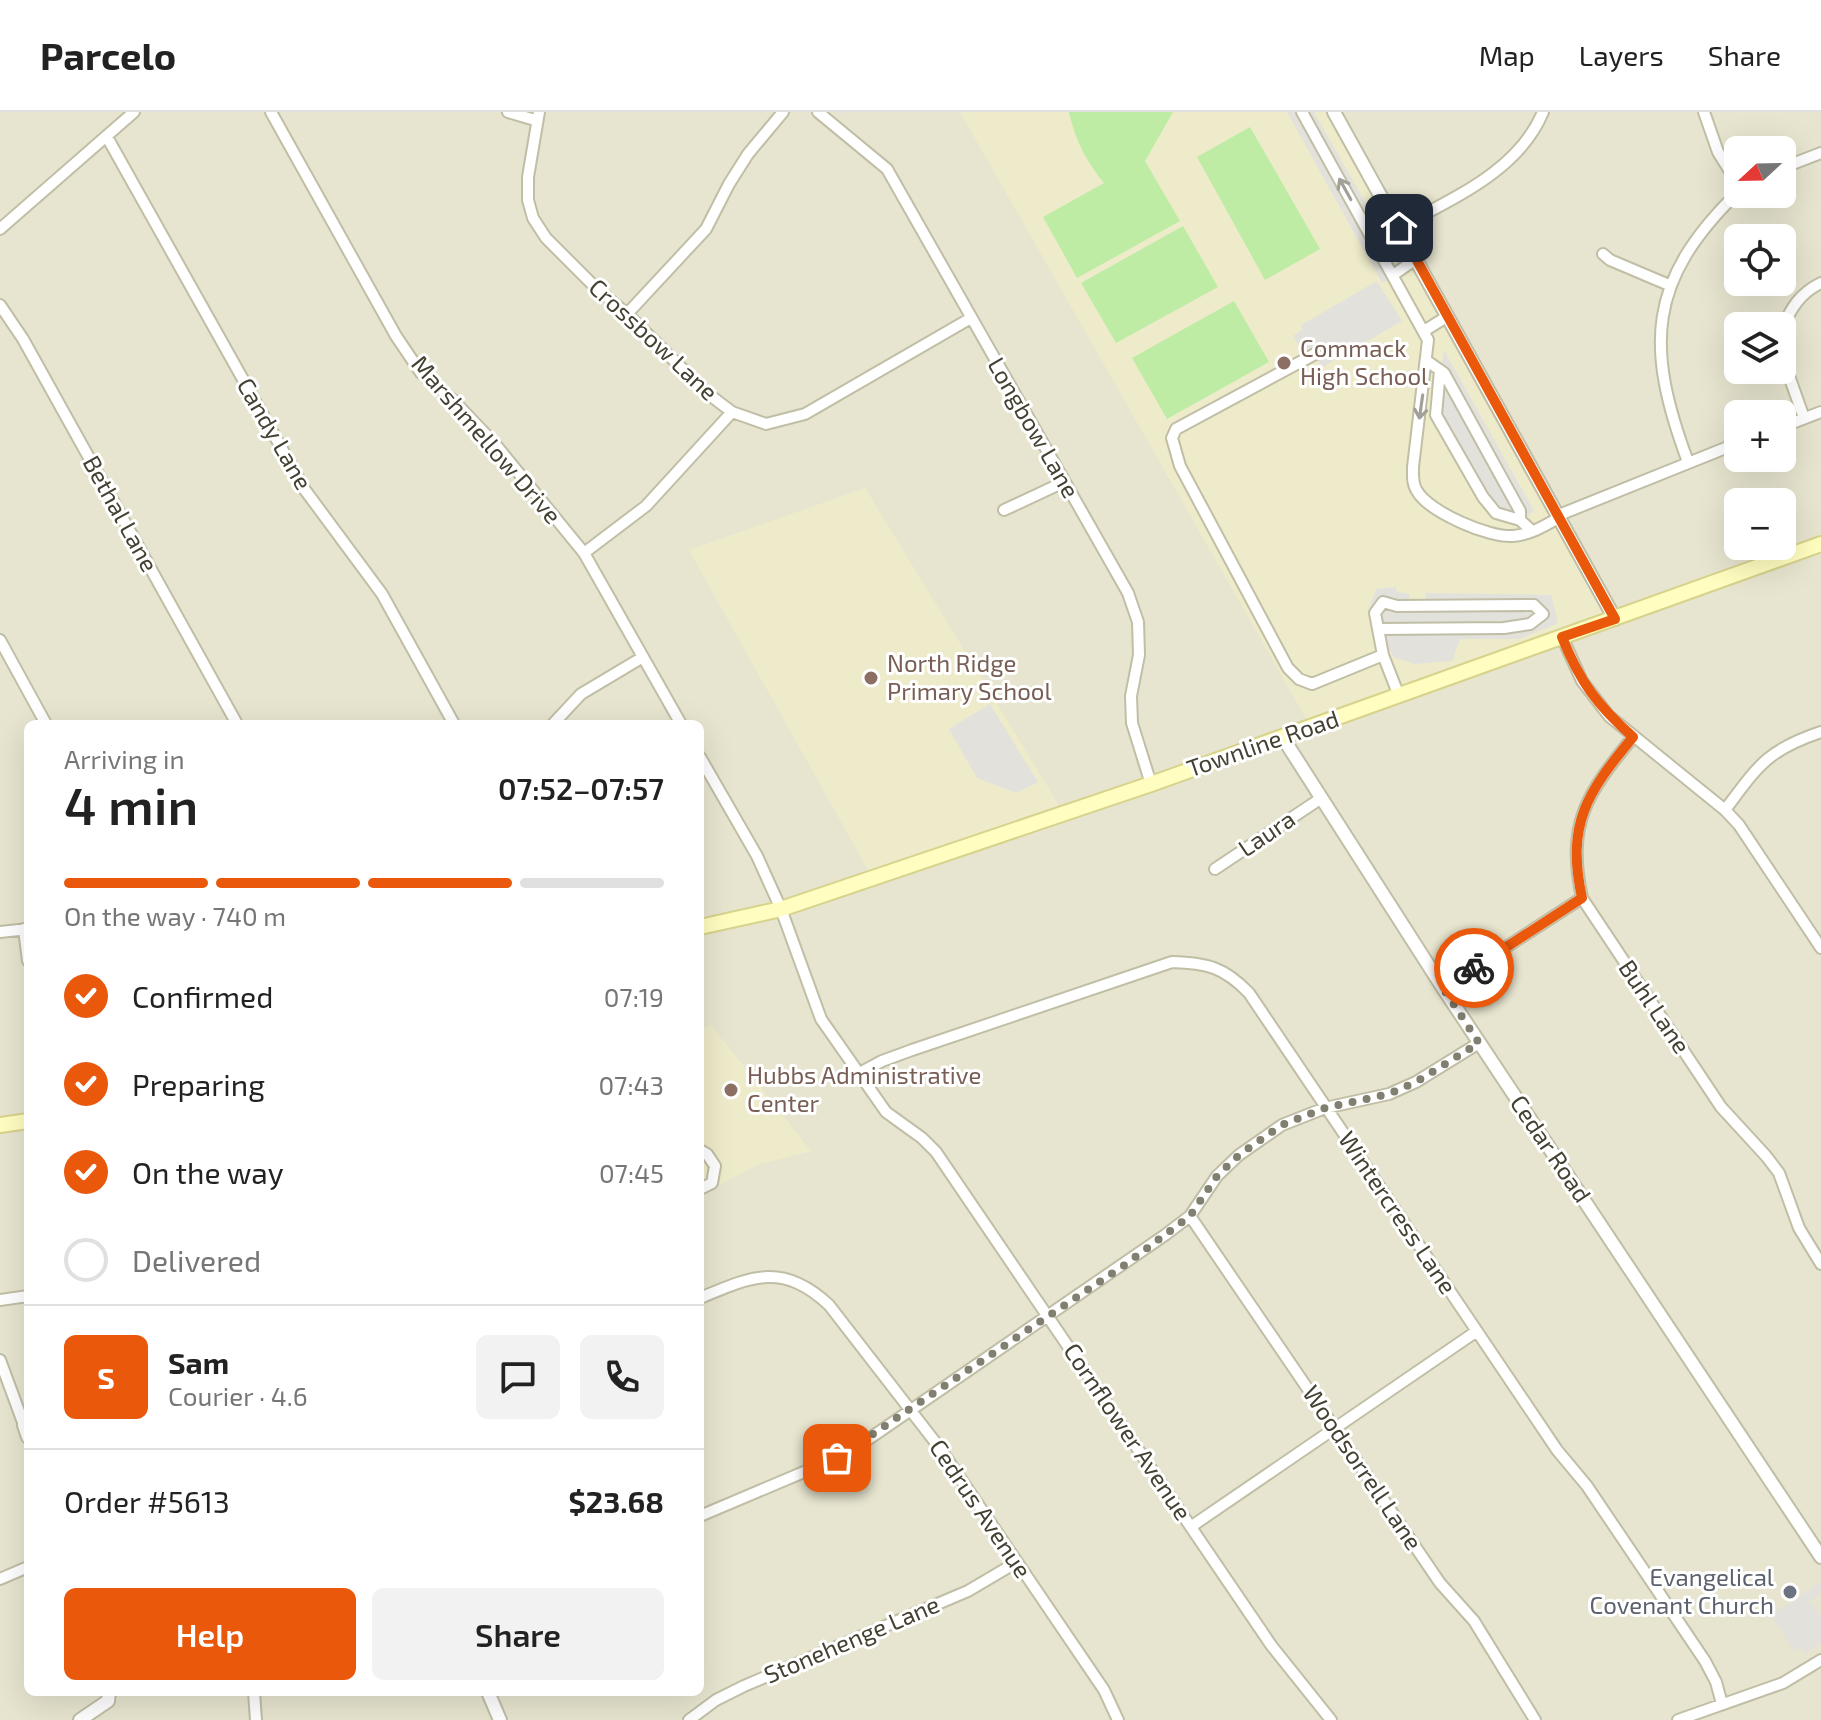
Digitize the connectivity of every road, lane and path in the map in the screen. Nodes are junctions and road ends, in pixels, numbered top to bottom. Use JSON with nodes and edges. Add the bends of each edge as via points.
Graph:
{"nodes":[{"id":1,"x":134,"y":112,"type":"edge"},
{"id":2,"x":271,"y":112,"type":"edge"},
{"id":3,"x":508,"y":112,"type":"edge"},
{"id":4,"x":783,"y":112,"type":"edge"},
{"id":5,"x":818,"y":112,"type":"edge"},
{"id":6,"x":1334,"y":112,"type":"edge"},
{"id":7,"x":1543,"y":112,"type":"edge"},
{"id":8,"x":1704,"y":112,"type":"edge"},
{"id":9,"x":1307,"y":114,"type":"edge"},
{"id":10,"x":537,"y":116,"type":"edge"},
{"id":11,"x":107,"y":137,"type":"junction"},
{"id":12,"x":1821,"y":153,"type":"edge"},
{"id":13,"x":1724,"y":162,"type":"edge"},
{"id":14,"x":1796,"y":163,"type":"edge"},
{"id":15,"x":1724,"y":207,"type":"edge"},
{"id":16,"x":1399,"y":228,"type":"junction"},
{"id":17,"x":0,"y":229,"type":"edge"},
{"id":18,"x":1603,"y":254,"type":"dead end"},
{"id":19,"x":1416,"y":259,"type":"junction"},
{"id":20,"x":1393,"y":275,"type":"junction"},
{"id":21,"x":1821,"y":283,"type":"edge"},
{"id":22,"x":1669,"y":285,"type":"junction"},
{"id":23,"x":0,"y":305,"type":"edge"},
{"id":24,"x":1789,"y":312,"type":"edge"},
{"id":25,"x":627,"y":314,"type":"junction"},
{"id":26,"x":1448,"y":316,"type":"junction"},
{"id":27,"x":971,"y":318,"type":"junction"},
{"id":28,"x":1424,"y":331,"type":"junction"},
{"id":29,"x":1315,"y":354,"type":"dead end"},
{"id":30,"x":1427,"y":361,"type":"junction"},
{"id":31,"x":1440,"y":370,"type":"junction"},
{"id":32,"x":1792,"y":384,"type":"edge"},
{"id":33,"x":732,"y":412,"type":"junction"},
{"id":34,"x":1821,"y":412,"type":"edge"},
{"id":35,"x":1804,"y":418,"type":"junction"},
{"id":36,"x":1796,"y":421,"type":"edge"},
{"id":37,"x":1724,"y":448,"type":"edge"},
{"id":38,"x":1688,"y":462,"type":"junction"},
{"id":39,"x":1064,"y":482,"type":"junction"},
{"id":40,"x":1004,"y":510,"type":"dead end"},
{"id":41,"x":1559,"y":516,"type":"junction"},
{"id":42,"x":1520,"y":520,"type":"junction"},
{"id":43,"x":1532,"y":531,"type":"junction"},
{"id":44,"x":1821,"y":544,"type":"edge"},
{"id":45,"x":584,"y":553,"type":"junction"},
{"id":46,"x":1615,"y":619,"type":"junction"},
{"id":47,"x":1378,"y":629,"type":"junction"},
{"id":48,"x":1562,"y":637,"type":"junction"},
{"id":49,"x":0,"y":640,"type":"edge"},
{"id":50,"x":1383,"y":655,"type":"junction"},
{"id":51,"x":643,"y":657,"type":"junction"},
{"id":52,"x":1399,"y":696,"type":"junction"},
{"id":53,"x":44,"y":720,"type":"edge"},
{"id":54,"x":235,"y":720,"type":"edge"},
{"id":55,"x":452,"y":720,"type":"edge"},
{"id":56,"x":557,"y":720,"type":"edge"},
{"id":57,"x":679,"y":720,"type":"edge"},
{"id":58,"x":1821,"y":732,"type":"edge"},
{"id":59,"x":1633,"y":737,"type":"junction"},
{"id":60,"x":1283,"y":738,"type":"junction"},
{"id":61,"x":704,"y":764,"type":"edge"},
{"id":62,"x":1151,"y":784,"type":"junction"},
{"id":63,"x":1320,"y":799,"type":"junction"},
{"id":64,"x":1725,"y":810,"type":"junction"},
{"id":65,"x":1215,"y":869,"type":"dead end"},
{"id":66,"x":1582,"y":898,"type":"junction"},
{"id":67,"x":781,"y":909,"type":"junction"},
{"id":68,"x":704,"y":926,"type":"edge"},
{"id":69,"x":24,"y":929,"type":"edge"},
{"id":70,"x":0,"y":932,"type":"edge"},
{"id":71,"x":1821,"y":948,"type":"edge"},
{"id":72,"x":1443,"y":988,"type":"junction"},
{"id":73,"x":1479,"y":1043,"type":"junction"},
{"id":74,"x":858,"y":1074,"type":"junction"},
{"id":75,"x":1325,"y":1108,"type":"junction"},
{"id":76,"x":24,"y":1122,"type":"edge"},
{"id":77,"x":0,"y":1125,"type":"edge"},
{"id":78,"x":704,"y":1152,"type":"edge"},
{"id":79,"x":704,"y":1187,"type":"edge"},
{"id":80,"x":1190,"y":1216,"type":"junction"},
{"id":81,"x":1821,"y":1263,"type":"edge"},
{"id":82,"x":704,"y":1296,"type":"edge"},
{"id":83,"x":24,"y":1297,"type":"edge"},
{"id":84,"x":0,"y":1300,"type":"edge"},
{"id":85,"x":1048,"y":1317,"type":"junction"},
{"id":86,"x":1477,"y":1331,"type":"junction"},
{"id":87,"x":0,"y":1360,"type":"edge"},
{"id":88,"x":911,"y":1410,"type":"junction"},
{"id":89,"x":24,"y":1420,"type":"edge"},
{"id":90,"x":1335,"y":1428,"type":"junction"},
{"id":91,"x":704,"y":1514,"type":"edge"},
{"id":92,"x":1192,"y":1526,"type":"junction"},
{"id":93,"x":1821,"y":1557,"type":"edge"},
{"id":94,"x":1017,"y":1562,"type":"junction"},
{"id":95,"x":24,"y":1569,"type":"edge"},
{"id":96,"x":0,"y":1579,"type":"edge"},
{"id":97,"x":1821,"y":1660,"type":"edge"},
{"id":98,"x":109,"y":1696,"type":"edge"},
{"id":99,"x":254,"y":1696,"type":"edge"},
{"id":100,"x":490,"y":1696,"type":"edge"},
{"id":101,"x":1722,"y":1704,"type":"junction"},
{"id":102,"x":80,"y":1720,"type":"edge"},
{"id":103,"x":256,"y":1720,"type":"edge"},
{"id":104,"x":500,"y":1720,"type":"edge"},
{"id":105,"x":689,"y":1720,"type":"edge"},
{"id":106,"x":1118,"y":1720,"type":"edge"},
{"id":107,"x":1331,"y":1720,"type":"edge"},
{"id":108,"x":1535,"y":1720,"type":"edge"},
{"id":109,"x":1678,"y":1720,"type":"edge"}],
"edges":[{"from":1,"to":11,"type":"street"},
{"from":2,"to":45,"type":"street","name":"Marshmellow Drive","via":[[421,373],[495,444]]},
{"from":3,"to":10,"type":"street"},
{"from":4,"to":25,"type":"street","via":[[748,154],[706,229]]},
{"from":5,"to":27,"type":"street","name":"Longbow Lane","via":[[887,169]]},
{"from":6,"to":16,"type":"street"},
{"from":7,"to":16,"type":"street","via":[[1516,155]]},
{"from":8,"to":13,"type":"street"},
{"from":20,"to":9,"type":"street","one_way":true},
{"from":10,"to":25,"type":"street","name":"Crossbow Lane","via":[[528,177],[533,218],[564,257]]},
{"from":11,"to":17,"type":"street"},
{"from":11,"to":55,"type":"street","name":"Candy Lane","via":[[305,490],[382,594]]},
{"from":12,"to":14,"type":"street"},
{"from":15,"to":22,"type":"street","via":[[1691,244]]},
{"from":16,"to":19,"type":"street"},
{"from":18,"to":22,"type":"street"},
{"from":19,"to":20,"type":"street"},
{"from":19,"to":26,"type":"street"},
{"from":20,"to":28,"type":"street"},
{"from":21,"to":24,"type":"street"},
{"from":22,"to":38,"type":"street","via":[[1662,317],[1662,373]]},
{"from":23,"to":54,"type":"street","name":"Bethal Lane"},
{"from":25,"to":33,"type":"street","name":"Crossbow Lane"},
{"from":26,"to":28,"type":"street"},
{"from":26,"to":41,"type":"street"},
{"from":27,"to":33,"type":"street","name":"Crossbow Lane","via":[[805,414],[766,424]]},
{"from":27,"to":39,"type":"street","name":"Longbow Lane"},
{"from":28,"to":30,"type":"street"},
{"from":29,"to":50,"type":"street","via":[[1176,429],[1172,438],[1194,493],[1299,679],[1312,684]]},
{"from":30,"to":31,"type":"street"},
{"from":30,"to":43,"type":"street","one_way":true,"via":[[1413,467],[1418,495],[1451,517],[1489,532],[1512,536]]},
{"from":31,"to":42,"type":"street","via":[[1520,511]]},
{"from":31,"to":42,"type":"street","via":[[1436,415],[1483,497],[1496,513]]},
{"from":32,"to":35,"type":"street"},
{"from":33,"to":45,"type":"street","via":[[646,506]]},
{"from":34,"to":35,"type":"street"},
{"from":35,"to":36,"type":"street"},
{"from":37,"to":38,"type":"street"},
{"from":38,"to":41,"type":"street"},
{"from":39,"to":40,"type":"street"},
{"from":39,"to":62,"type":"street","name":"Longbow Lane","via":[[1128,593],[1138,622],[1132,723]]},
{"from":41,"to":43,"type":"street"},
{"from":41,"to":46,"type":"street"},
{"from":42,"to":43,"type":"street"},
{"from":44,"to":46,"type":"main road","name":"Townline Road"},
{"from":45,"to":51,"type":"street","name":"Marshmellow Drive"},
{"from":46,"to":48,"type":"main road","name":"Townline Road"},
{"from":47,"to":47,"type":"street","via":[[1375,613],[1383,602],[1534,605],[1543,614],[1530,624],[1504,628]]},
{"from":47,"to":50,"type":"street"},
{"from":48,"to":52,"type":"main road","name":"Townline Road"},
{"from":48,"to":59,"type":"street","via":[[1594,699]]},
{"from":49,"to":53,"type":"street"},
{"from":50,"to":52,"type":"street"},
{"from":51,"to":56,"type":"street","via":[[581,694]]},
{"from":51,"to":57,"type":"street","name":"Marshmellow Drive"},
{"from":52,"to":60,"type":"main road","name":"Townline Road"},
{"from":58,"to":64,"type":"street","via":[[1771,755]]},
{"from":59,"to":64,"type":"street"},
{"from":59,"to":66,"type":"street","name":"Buhl Lane","via":[[1602,775],[1581,817],[1576,871]]},
{"from":60,"to":62,"type":"main road","name":"Townline Road"},
{"from":60,"to":63,"type":"street","name":"Cedar Road"},
{"from":61,"to":67,"type":"street"},
{"from":62,"to":67,"type":"main road","name":"Townline Road"},
{"from":63,"to":65,"type":"street","name":"Laura"},
{"from":63,"to":72,"type":"street","name":"Cedar Road"},
{"from":64,"to":71,"type":"street"},
{"from":66,"to":72,"type":"street"},
{"from":66,"to":81,"type":"street","name":"Buhl Lane","via":[[1721,1107],[1779,1173],[1799,1228]]},
{"from":67,"to":68,"type":"main road","name":"Townline Road"},
{"from":67,"to":74,"type":"street","name":"Cornflower Avenue","via":[[821,1019]]},
{"from":69,"to":70,"type":"street"},
{"from":72,"to":73,"type":"street","name":"Cedar Road"},
{"from":73,"to":75,"type":"street","via":[[1389,1094]]},
{"from":73,"to":93,"type":"street","name":"Cedar Road"},
{"from":74,"to":75,"type":"street","name":"Wintercress Lane","via":[[912,1050],[1139,972],[1172,962],[1197,963],[1234,977],[1249,993]]},
{"from":74,"to":85,"type":"street","name":"Cornflower Avenue","via":[[886,1112],[936,1152]]},
{"from":75,"to":80,"type":"street","via":[[1282,1125],[1239,1155],[1217,1176]]},
{"from":75,"to":86,"type":"street","name":"Wintercress Lane"},
{"from":76,"to":77,"type":"main road"},
{"from":78,"to":79,"type":"street","via":[[715,1166],[712,1183]]},
{"from":80,"to":85,"type":"street"},
{"from":80,"to":90,"type":"street","name":"Woodsorrell Lane"},
{"from":82,"to":88,"type":"street","name":"Cedrus Avenue","via":[[770,1275],[812,1289]]},
{"from":83,"to":84,"type":"street"},
{"from":85,"to":88,"type":"street"},
{"from":85,"to":92,"type":"street","name":"Cornflower Avenue"},
{"from":86,"to":90,"type":"street"},
{"from":86,"to":101,"type":"street","name":"Wintercress Lane","via":[[1705,1661]]},
{"from":87,"to":89,"type":"street"},
{"from":88,"to":91,"type":"street","via":[[837,1458]]},
{"from":88,"to":94,"type":"street","name":"Cedrus Avenue"},
{"from":90,"to":92,"type":"street"},
{"from":90,"to":108,"type":"street","name":"Woodsorrell Lane","via":[[1440,1583],[1474,1621]]},
{"from":92,"to":107,"type":"street","name":"Cornflower Avenue","via":[[1271,1645]]},
{"from":94,"to":105,"type":"street","name":"Stonehenge Lane","via":[[968,1591],[744,1686]]},
{"from":94,"to":106,"type":"street","name":"Cedrus Avenue","via":[[1104,1690]]},
{"from":95,"to":96,"type":"street"},
{"from":97,"to":101,"type":"street","via":[[1783,1683]]},
{"from":98,"to":102,"type":"street"},
{"from":99,"to":103,"type":"street"},
{"from":100,"to":104,"type":"street"},
{"from":101,"to":109,"type":"street"}]}
